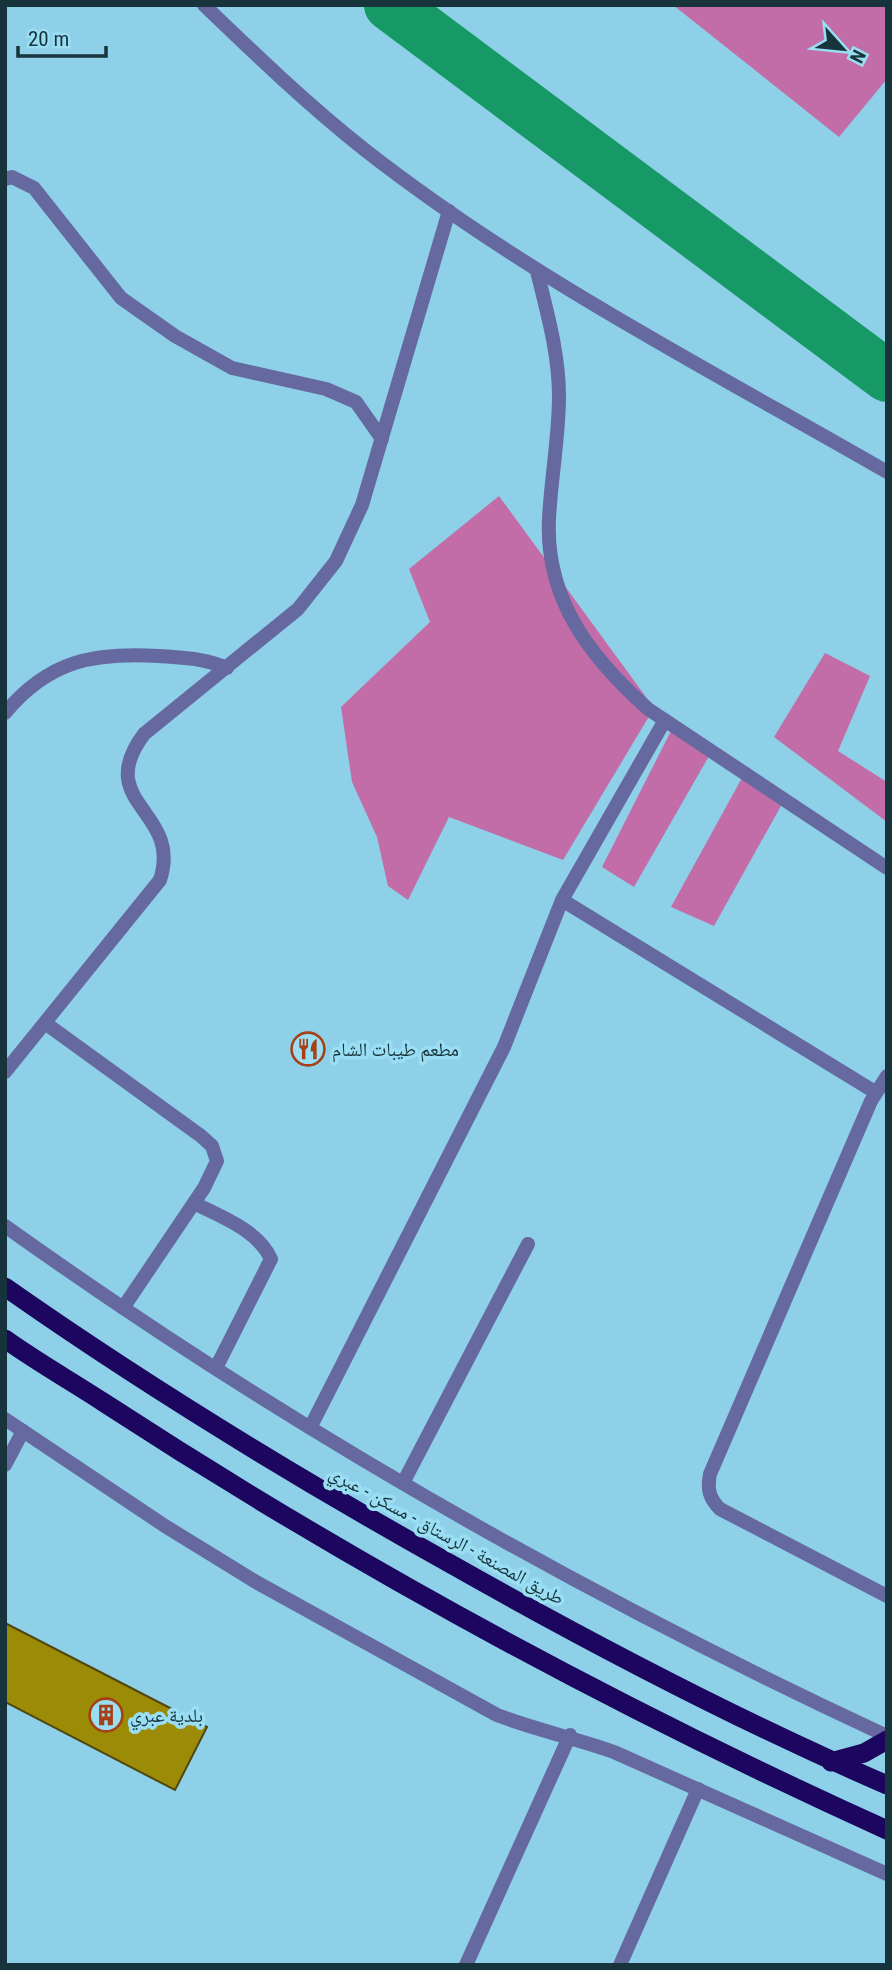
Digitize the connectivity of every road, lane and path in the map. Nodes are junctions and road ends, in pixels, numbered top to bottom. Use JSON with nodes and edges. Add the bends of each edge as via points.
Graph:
{"nodes":[{"id":1,"x":204,"y":5,"type":"edge"},
{"id":2,"x":5,"y":179,"type":"edge"},
{"id":3,"x":449,"y":211,"type":"junction"},
{"id":4,"x":537,"y":271,"type":"junction"},
{"id":5,"x":382,"y":439,"type":"junction"},
{"id":6,"x":887,"y":472,"type":"edge"},
{"id":7,"x":227,"y":668,"type":"junction"},
{"id":8,"x":5,"y":713,"type":"edge"},
{"id":9,"x":665,"y":720,"type":"junction"},
{"id":10,"x":887,"y":868,"type":"edge"},
{"id":11,"x":562,"y":900,"type":"junction"},
{"id":12,"x":45,"y":1023,"type":"junction"},
{"id":13,"x":5,"y":1072,"type":"edge"},
{"id":14,"x":887,"y":1076,"type":"edge"},
{"id":15,"x":876,"y":1092,"type":"junction"},
{"id":16,"x":194,"y":1203,"type":"junction"},
{"id":17,"x":5,"y":1226,"type":"edge"},
{"id":18,"x":528,"y":1244,"type":"dead end"},
{"id":19,"x":5,"y":1287,"type":"edge"},
{"id":20,"x":123,"y":1308,"type":"junction"},
{"id":21,"x":5,"y":1339,"type":"edge"},
{"id":22,"x":216,"y":1368,"type":"junction"},
{"id":23,"x":5,"y":1419,"type":"edge"},
{"id":24,"x":311,"y":1426,"type":"junction"},
{"id":25,"x":23,"y":1430,"type":"junction"},
{"id":26,"x":5,"y":1465,"type":"edge"},
{"id":27,"x":403,"y":1483,"type":"junction"},
{"id":28,"x":887,"y":1596,"type":"edge"},
{"id":29,"x":569,"y":1735,"type":"junction"},
{"id":30,"x":887,"y":1738,"type":"edge"},
{"id":31,"x":831,"y":1762,"type":"junction"},
{"id":32,"x":887,"y":1785,"type":"edge"},
{"id":33,"x":698,"y":1789,"type":"junction"},
{"id":34,"x":887,"y":1830,"type":"edge"},
{"id":35,"x":887,"y":1874,"type":"edge"},
{"id":36,"x":466,"y":1965,"type":"edge"},
{"id":37,"x":620,"y":1965,"type":"edge"}],
"edges":[{"from":1,"to":3,"type":"street","via":[[365,150]]},
{"from":2,"to":5,"type":"street","via":[[12,177],[34,188],[121,298],[175,337],[232,368],[326,389],[356,402]]},
{"from":3,"to":4,"type":"street"},
{"from":3,"to":5,"type":"street"},
{"from":4,"to":6,"type":"street"},
{"from":4,"to":9,"type":"street","via":[[557,360],[549,542],[558,590],[581,638],[597,659]]},
{"from":5,"to":7,"type":"street","via":[[362,505],[336,561],[298,609]]},
{"from":7,"to":8,"type":"street","via":[[195,659],[115,653],[90,657],[45,677]]},
{"from":7,"to":12,"type":"street","via":[[134,746],[128,768],[130,791],[164,844],[160,880]]},
{"from":9,"to":10,"type":"street"},
{"from":9,"to":11,"type":"street"},
{"from":11,"to":15,"type":"street"},
{"from":11,"to":24,"type":"street","via":[[504,1047]]},
{"from":12,"to":13,"type":"street"},
{"from":12,"to":16,"type":"street","via":[[212,1146],[217,1161]]},
{"from":14,"to":15,"type":"street"},
{"from":15,"to":28,"type":"street","via":[[708,1486],[720,1509]]},
{"from":16,"to":20,"type":"street"},
{"from":16,"to":22,"type":"street","via":[[251,1234],[271,1259]]},
{"from":17,"to":20,"type":"street"},
{"from":18,"to":27,"type":"street"},
{"from":19,"to":31,"type":"highway","name":"طريق المصنعة - الرستاق - مسكن - عبري","via":[[187,1410],[304,1481],[547,1619]]},
{"from":20,"to":22,"type":"street"},
{"from":21,"to":34,"type":"highway","via":[[203,1468],[386,1577],[656,1722]]},
{"from":22,"to":24,"type":"street"},
{"from":23,"to":25,"type":"street"},
{"from":24,"to":27,"type":"street"},
{"from":25,"to":26,"type":"street"},
{"from":25,"to":29,"type":"street","via":[[165,1526],[352,1638],[497,1716]]},
{"from":27,"to":30,"type":"street","via":[[647,1619]]},
{"from":29,"to":33,"type":"street"},
{"from":29,"to":36,"type":"street"},
{"from":30,"to":31,"type":"highway","via":[[864,1753]]},
{"from":31,"to":32,"type":"highway","name":"طريق المصنعة - الرستاق - مسكن - عبري"},
{"from":33,"to":35,"type":"street"},
{"from":33,"to":37,"type":"street"}]}
